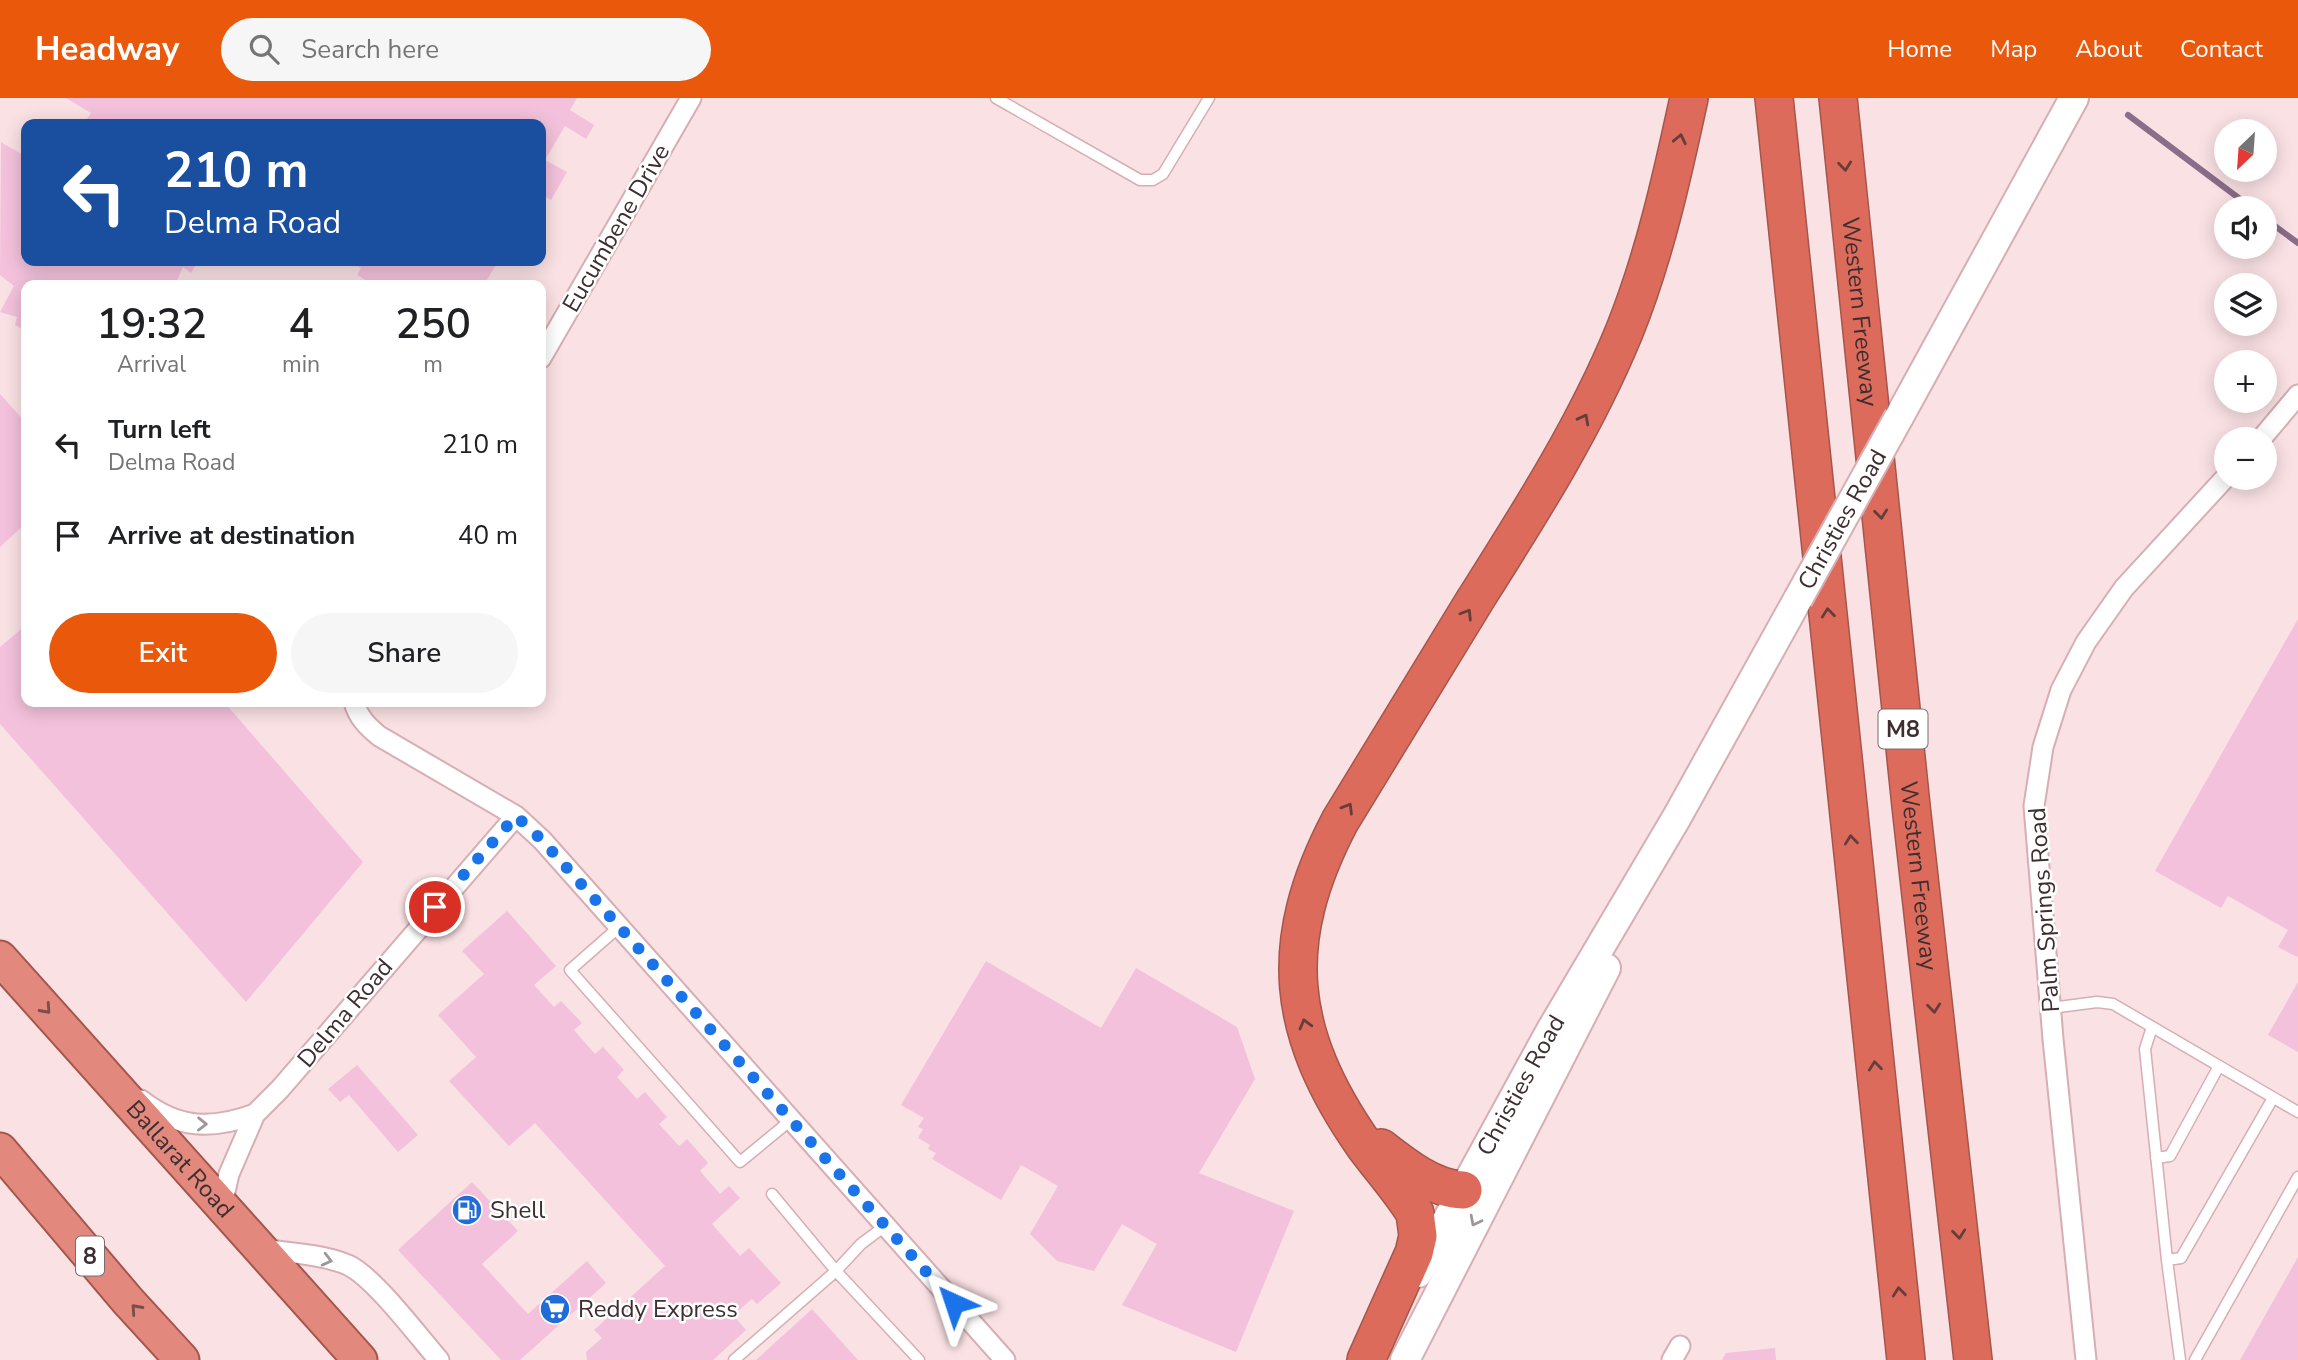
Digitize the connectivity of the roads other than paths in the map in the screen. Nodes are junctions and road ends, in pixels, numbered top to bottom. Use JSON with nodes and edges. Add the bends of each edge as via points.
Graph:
{"nodes":[{"id":1,"x":691,"y":98,"type":"edge"},
{"id":2,"x":996,"y":98,"type":"edge"},
{"id":3,"x":1209,"y":98,"type":"edge"},
{"id":4,"x":1689,"y":98,"type":"edge"},
{"id":5,"x":1773,"y":98,"type":"edge"},
{"id":6,"x":1838,"y":98,"type":"edge"},
{"id":7,"x":2073,"y":102,"type":"edge"},
{"id":8,"x":546,"y":349,"type":"edge"},
{"id":9,"x":2298,"y":395,"type":"edge"},
{"id":10,"x":2271,"y":427,"type":"edge"},
{"id":11,"x":2214,"y":490,"type":"edge"},
{"id":12,"x":355,"y":707,"type":"edge"},
{"id":13,"x":516,"y":816,"type":"junction"},
{"id":14,"x":1677,"y":817,"type":"junction"},
{"id":15,"x":619,"y":927,"type":"junction"},
{"id":16,"x":0,"y":958,"type":"edge"},
{"id":17,"x":2050,"y":1008,"type":"junction"},
{"id":18,"x":1587,"y":1009,"type":"junction"},
{"id":19,"x":2152,"y":1027,"type":"junction"},
{"id":20,"x":2219,"y":1066,"type":"junction"},
{"id":21,"x":101,"y":1070,"type":"junction"},
{"id":22,"x":2273,"y":1098,"type":"junction"},
{"id":23,"x":2298,"y":1112,"type":"edge"},
{"id":24,"x":255,"y":1114,"type":"junction"},
{"id":25,"x":1346,"y":1117,"type":"junction"},
{"id":26,"x":791,"y":1120,"type":"junction"},
{"id":27,"x":0,"y":1150,"type":"edge"},
{"id":28,"x":2156,"y":1158,"type":"junction"},
{"id":29,"x":2298,"y":1177,"type":"edge"},
{"id":30,"x":1463,"y":1190,"type":"junction"},
{"id":31,"x":772,"y":1194,"type":"dead end"},
{"id":32,"x":222,"y":1205,"type":"junction"},
{"id":33,"x":885,"y":1226,"type":"junction"},
{"id":34,"x":260,"y":1248,"type":"junction"},
{"id":35,"x":2167,"y":1260,"type":"junction"},
{"id":36,"x":836,"y":1271,"type":"junction"},
{"id":37,"x":182,"y":1360,"type":"edge"},
{"id":38,"x":359,"y":1360,"type":"edge"},
{"id":39,"x":439,"y":1360,"type":"edge"},
{"id":40,"x":734,"y":1360,"type":"edge"},
{"id":41,"x":919,"y":1360,"type":"edge"},
{"id":42,"x":1005,"y":1360,"type":"edge"},
{"id":43,"x":1366,"y":1360,"type":"edge"},
{"id":44,"x":1371,"y":1360,"type":"edge"},
{"id":45,"x":1405,"y":1360,"type":"edge"},
{"id":46,"x":1906,"y":1360,"type":"edge"},
{"id":47,"x":1973,"y":1360,"type":"edge"},
{"id":48,"x":2086,"y":1360,"type":"edge"},
{"id":49,"x":2180,"y":1360,"type":"edge"},
{"id":50,"x":2195,"y":1360,"type":"edge"}],
"edges":[{"from":1,"to":8,"type":"street","name":"Eucumbene Drive"},
{"from":2,"to":3,"type":"lane","via":[[1140,180],[1153,180],[1163,174]]},
{"from":25,"to":4,"type":"highway","one_way":true,"via":[[1316,1058],[1300,1002],[1297,953],[1314,875],[1340,821],[1587,413],[1625,330],[1671,180]]},
{"from":46,"to":5,"type":"highway","number":"M8","one_way":true},
{"from":6,"to":47,"type":"highway","name":"Western Freeway","number":"M8","one_way":true},
{"from":7,"to":14,"type":"main road","name":"Christies Road","bridge":true},
{"from":9,"to":10,"type":"street"},
{"from":11,"to":17,"type":"street","name":"Palm Springs Road","via":[[2124,588],[2086,642],[2061,690],[2043,747],[2034,806]]},
{"from":12,"to":13,"type":"street","via":[[379,736]]},
{"from":13,"to":15,"type":"street"},
{"from":13,"to":24,"type":"street","name":"Delma Road"},
{"from":14,"to":18,"type":"main road","name":"Christies Road"},
{"from":14,"to":30,"type":"main road","name":"Christies Road","via":[[1550,1030]]},
{"from":15,"to":26,"type":"street"},
{"from":15,"to":26,"type":"lane","via":[[570,970],[740,1162]]},
{"from":16,"to":21,"type":"highway","name":"Ballarat Road","one_way":true},
{"from":17,"to":19,"type":"lane","via":[[2113,1004]]},
{"from":17,"to":48,"type":"street","name":"Palm Springs Road"},
{"from":18,"to":30,"type":"main road","via":[[1534,1088],[1483,1179]]},
{"from":18,"to":45,"type":"main road","name":"Christies Road","one_way":true},
{"from":19,"to":20,"type":"lane"},
{"from":19,"to":28,"type":"lane","via":[[2145,1049]]},
{"from":20,"to":22,"type":"lane"},
{"from":20,"to":28,"type":"lane","via":[[2170,1156]]},
{"from":21,"to":24,"type":"street","name":"Delma Road","one_way":true,"via":[[175,1121],[211,1125]]},
{"from":21,"to":32,"type":"highway","name":"Ballarat Road"},
{"from":22,"to":23,"type":"lane"},
{"from":22,"to":35,"type":"lane","via":[[2181,1258]]},
{"from":24,"to":32,"type":"street","name":"Delma Road","via":[[229,1174]]},
{"from":25,"to":30,"type":"highway","via":[[1397,1161],[1433,1182]]},
{"from":25,"to":43,"type":"highway","via":[[1408,1201],[1418,1226],[1414,1254]]},
{"from":26,"to":33,"type":"street"},
{"from":37,"to":27,"type":"highway","number":"8","one_way":true},
{"from":28,"to":35,"type":"lane"},
{"from":29,"to":50,"type":"lane"},
{"from":30,"to":44,"type":"main road","name":"Christies Road"},
{"from":31,"to":36,"type":"lane"},
{"from":32,"to":34,"type":"highway","name":"Ballarat Road"},
{"from":33,"to":36,"type":"lane"},
{"from":33,"to":42,"type":"street"},
{"from":34,"to":38,"type":"highway","name":"Ballarat Road"},
{"from":34,"to":39,"type":"street","one_way":true,"via":[[348,1265],[366,1278]]},
{"from":35,"to":49,"type":"lane"},
{"from":36,"to":40,"type":"lane"},
{"from":36,"to":41,"type":"lane"}]}
